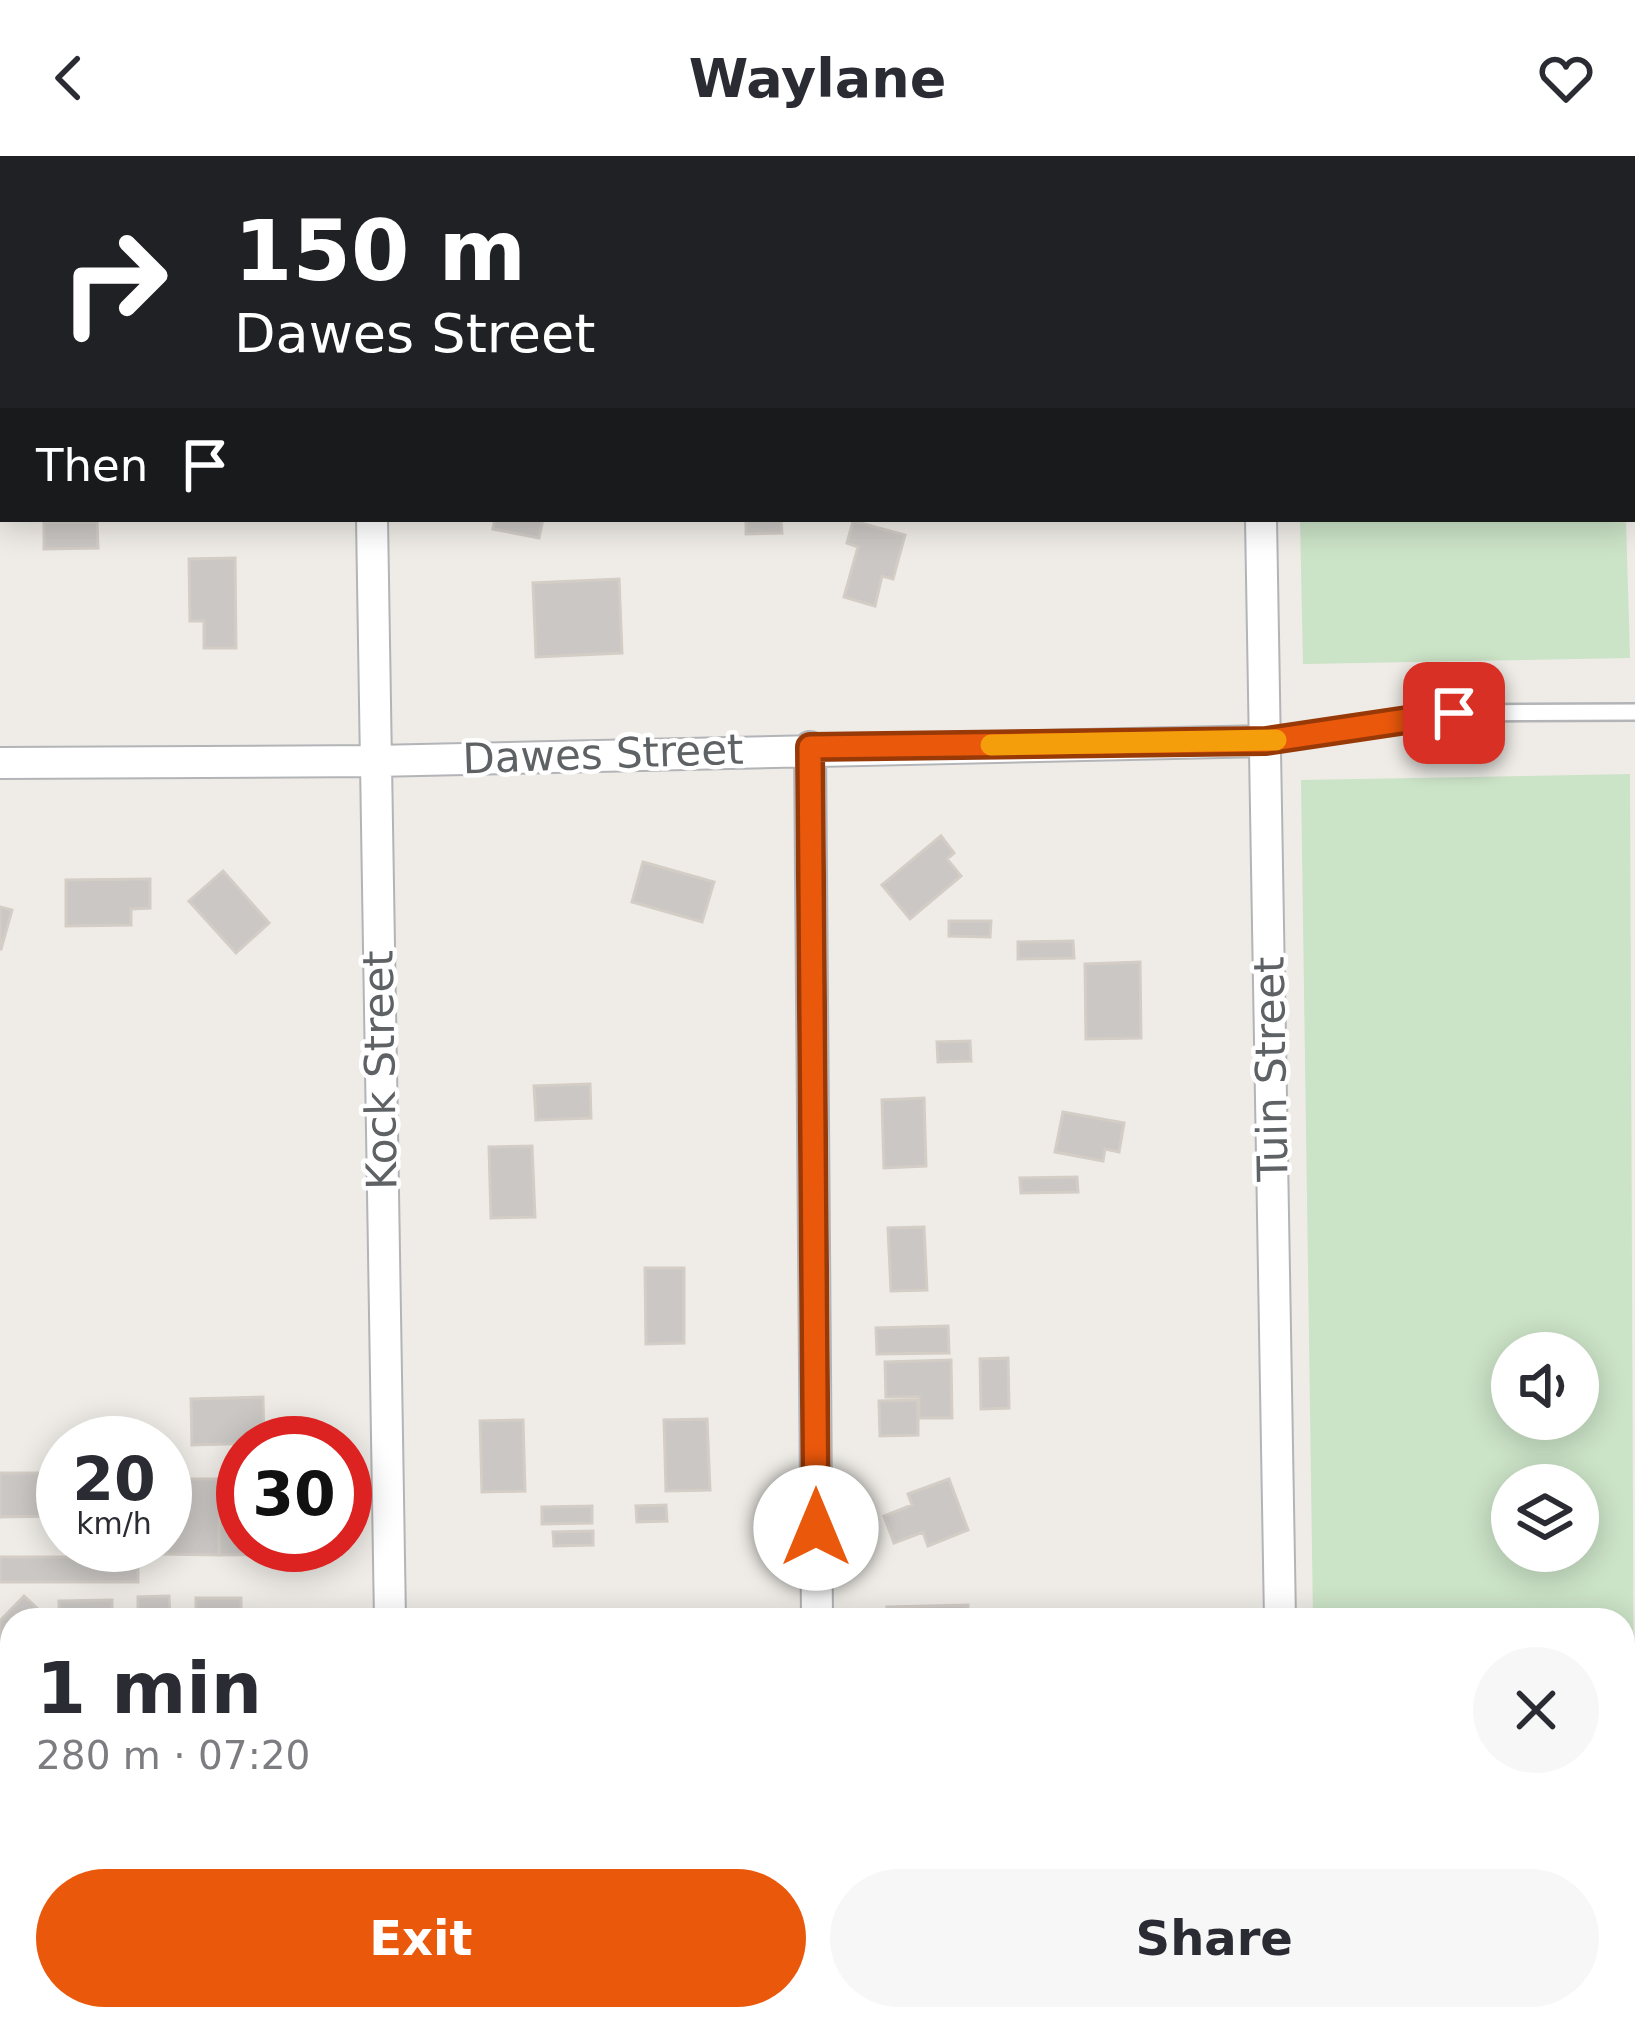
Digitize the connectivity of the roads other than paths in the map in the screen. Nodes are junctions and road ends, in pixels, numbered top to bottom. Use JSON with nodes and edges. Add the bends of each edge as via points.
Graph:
{"nodes":[{"id":1,"x":372,"y":522,"type":"edge"},
{"id":2,"x":1262,"y":522,"type":"edge"},
{"id":3,"x":1635,"y":712,"type":"edge"},
{"id":4,"x":1266,"y":741,"type":"junction"},
{"id":5,"x":810,"y":747,"type":"junction"},
{"id":6,"x":375,"y":761,"type":"junction"},
{"id":7,"x":0,"y":763,"type":"edge"},
{"id":8,"x":389,"y":1608,"type":"edge"},
{"id":9,"x":817,"y":1608,"type":"edge"},
{"id":10,"x":1280,"y":1608,"type":"edge"}],
"edges":[{"from":1,"to":6,"type":"street","name":"Kock Street"},
{"from":2,"to":4,"type":"street","name":"Tuin Street"},
{"from":3,"to":4,"type":"lane","name":"Dawes Street","via":[[1454,713]]},
{"from":4,"to":5,"type":"street","name":"Dawes Street"},
{"from":4,"to":10,"type":"street","name":"Tuin Street"},
{"from":5,"to":6,"type":"street","name":"Dawes Street"},
{"from":5,"to":9,"type":"street"},
{"from":6,"to":7,"type":"street","name":"Dawes Street"},
{"from":6,"to":8,"type":"street","name":"Kock Street"}]}
